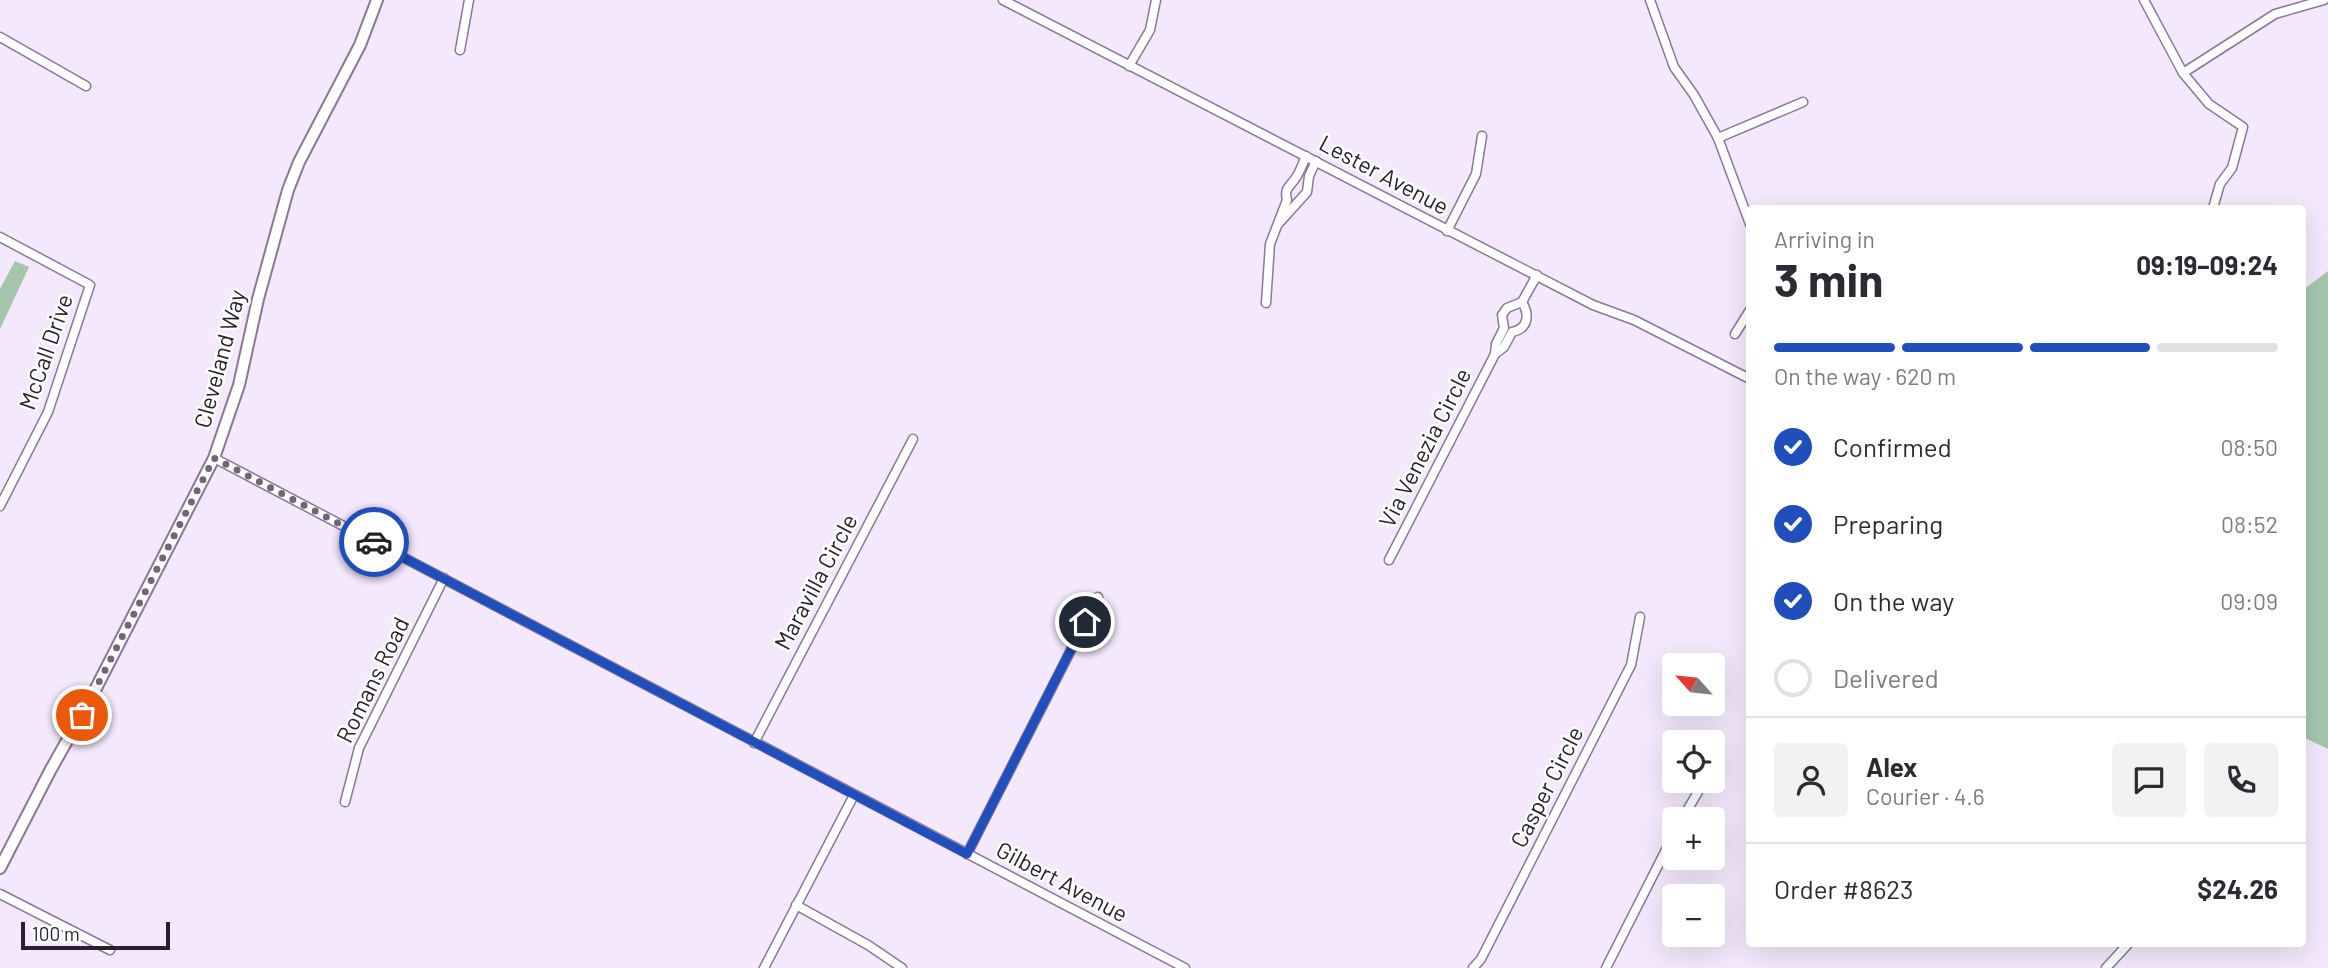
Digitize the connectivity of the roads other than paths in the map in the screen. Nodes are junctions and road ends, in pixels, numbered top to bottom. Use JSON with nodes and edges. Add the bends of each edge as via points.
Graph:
{"nodes":[{"id":1,"x":377,"y":0,"type":"edge"},
{"id":2,"x":470,"y":0,"type":"edge"},
{"id":3,"x":1003,"y":0,"type":"edge"},
{"id":4,"x":1156,"y":0,"type":"edge"},
{"id":5,"x":1650,"y":0,"type":"edge"},
{"id":6,"x":2144,"y":0,"type":"edge"},
{"id":7,"x":2324,"y":0,"type":"edge"},
{"id":8,"x":0,"y":37,"type":"edge"},
{"id":9,"x":460,"y":50,"type":"dead end"},
{"id":10,"x":1129,"y":66,"type":"junction"},
{"id":11,"x":2183,"y":73,"type":"junction"},
{"id":12,"x":86,"y":86,"type":"dead end"},
{"id":13,"x":1803,"y":102,"type":"dead end"},
{"id":14,"x":1482,"y":136,"type":"dead end"},
{"id":15,"x":1718,"y":138,"type":"junction"},
{"id":16,"x":1306,"y":156,"type":"junction"},
{"id":17,"x":1316,"y":161,"type":"junction"},
{"id":18,"x":2214,"y":205,"type":"edge"},
{"id":19,"x":1746,"y":213,"type":"edge"},
{"id":20,"x":1279,"y":223,"type":"junction"},
{"id":21,"x":1447,"y":231,"type":"junction"},
{"id":22,"x":0,"y":237,"type":"edge"},
{"id":23,"x":1537,"y":275,"type":"junction"},
{"id":24,"x":1522,"y":302,"type":"junction"},
{"id":25,"x":1266,"y":303,"type":"dead end"},
{"id":26,"x":1746,"y":316,"type":"edge"},
{"id":27,"x":1735,"y":334,"type":"dead end"},
{"id":28,"x":1495,"y":354,"type":"junction"},
{"id":29,"x":1746,"y":378,"type":"edge"},
{"id":30,"x":913,"y":439,"type":"dead end"},
{"id":31,"x":214,"y":458,"type":"junction"},
{"id":32,"x":0,"y":506,"type":"edge"},
{"id":33,"x":1389,"y":560,"type":"dead end"},
{"id":34,"x":444,"y":578,"type":"junction"},
{"id":35,"x":1098,"y":597,"type":"dead end"},
{"id":36,"x":1640,"y":617,"type":"dead end"},
{"id":37,"x":754,"y":743,"type":"junction"},
{"id":38,"x":854,"y":795,"type":"junction"},
{"id":39,"x":345,"y":802,"type":"dead end"},
{"id":40,"x":967,"y":854,"type":"junction"},
{"id":41,"x":1662,"y":858,"type":"edge"},
{"id":42,"x":0,"y":868,"type":"edge"},
{"id":43,"x":0,"y":894,"type":"edge"},
{"id":44,"x":796,"y":905,"type":"junction"},
{"id":45,"x":2125,"y":947,"type":"edge"},
{"id":46,"x":110,"y":950,"type":"dead end"},
{"id":47,"x":764,"y":968,"type":"edge"},
{"id":48,"x":902,"y":968,"type":"edge"},
{"id":49,"x":1185,"y":968,"type":"edge"},
{"id":50,"x":1473,"y":968,"type":"edge"},
{"id":51,"x":1606,"y":968,"type":"edge"},
{"id":52,"x":2106,"y":968,"type":"edge"}],
"edges":[{"from":1,"to":31,"type":"street","name":"Cleveland Way","via":[[360,45],[288,190],[239,385]]},
{"from":2,"to":9,"type":"street"},
{"from":3,"to":10,"type":"street","name":"Lester Avenue"},
{"from":4,"to":10,"type":"street","via":[[1150,30]]},
{"from":5,"to":15,"type":"street","via":[[1674,67]]},
{"from":6,"to":11,"type":"street"},
{"from":7,"to":11,"type":"street","via":[[2275,14]]},
{"from":8,"to":12,"type":"street"},
{"from":10,"to":16,"type":"street","name":"Lester Avenue"},
{"from":11,"to":18,"type":"street","via":[[2209,104],[2243,127],[2232,168],[2220,184]]},
{"from":13,"to":15,"type":"street"},
{"from":14,"to":21,"type":"street","via":[[1476,174]]},
{"from":15,"to":19,"type":"street"},
{"from":16,"to":17,"type":"street","name":"Lester Avenue"},
{"from":16,"to":20,"type":"street","via":[[1288,185]]},
{"from":17,"to":20,"type":"street","via":[[1307,192]]},
{"from":17,"to":21,"type":"street","name":"Lester Avenue"},
{"from":20,"to":25,"type":"street","via":[[1270,244]]},
{"from":21,"to":23,"type":"street","name":"Lester Avenue"},
{"from":22,"to":32,"type":"street","name":"McCall Drive","via":[[90,285],[48,412]]},
{"from":23,"to":24,"type":"street","name":"Via Venezia Circle"},
{"from":23,"to":29,"type":"street","name":"Lester Avenue"},
{"from":24,"to":28,"type":"street","name":"Via Venezia Circle","via":[[1502,315],[1504,328]]},
{"from":24,"to":28,"type":"street","name":"Via Venezia Circle","via":[[1526,324],[1512,332]]},
{"from":26,"to":27,"type":"street"},
{"from":28,"to":33,"type":"street","name":"Via Venezia Circle"},
{"from":30,"to":37,"type":"street","name":"Maravilla Circle"},
{"from":31,"to":34,"type":"street","name":"Gilbert Avenue"},
{"from":31,"to":42,"type":"street","name":"Cleveland Way"},
{"from":34,"to":37,"type":"street","name":"Gilbert Avenue"},
{"from":34,"to":39,"type":"street","name":"Romans Road","via":[[359,748]]},
{"from":35,"to":40,"type":"street"},
{"from":36,"to":50,"type":"street","name":"Casper Circle","via":[[1631,665]]},
{"from":37,"to":38,"type":"street","name":"Gilbert Avenue"},
{"from":38,"to":40,"type":"street","name":"Gilbert Avenue"},
{"from":38,"to":44,"type":"street"},
{"from":40,"to":49,"type":"street","name":"Gilbert Avenue"},
{"from":41,"to":51,"type":"street"},
{"from":43,"to":46,"type":"street"},
{"from":44,"to":47,"type":"street"},
{"from":44,"to":48,"type":"street"},
{"from":45,"to":52,"type":"street"}]}
